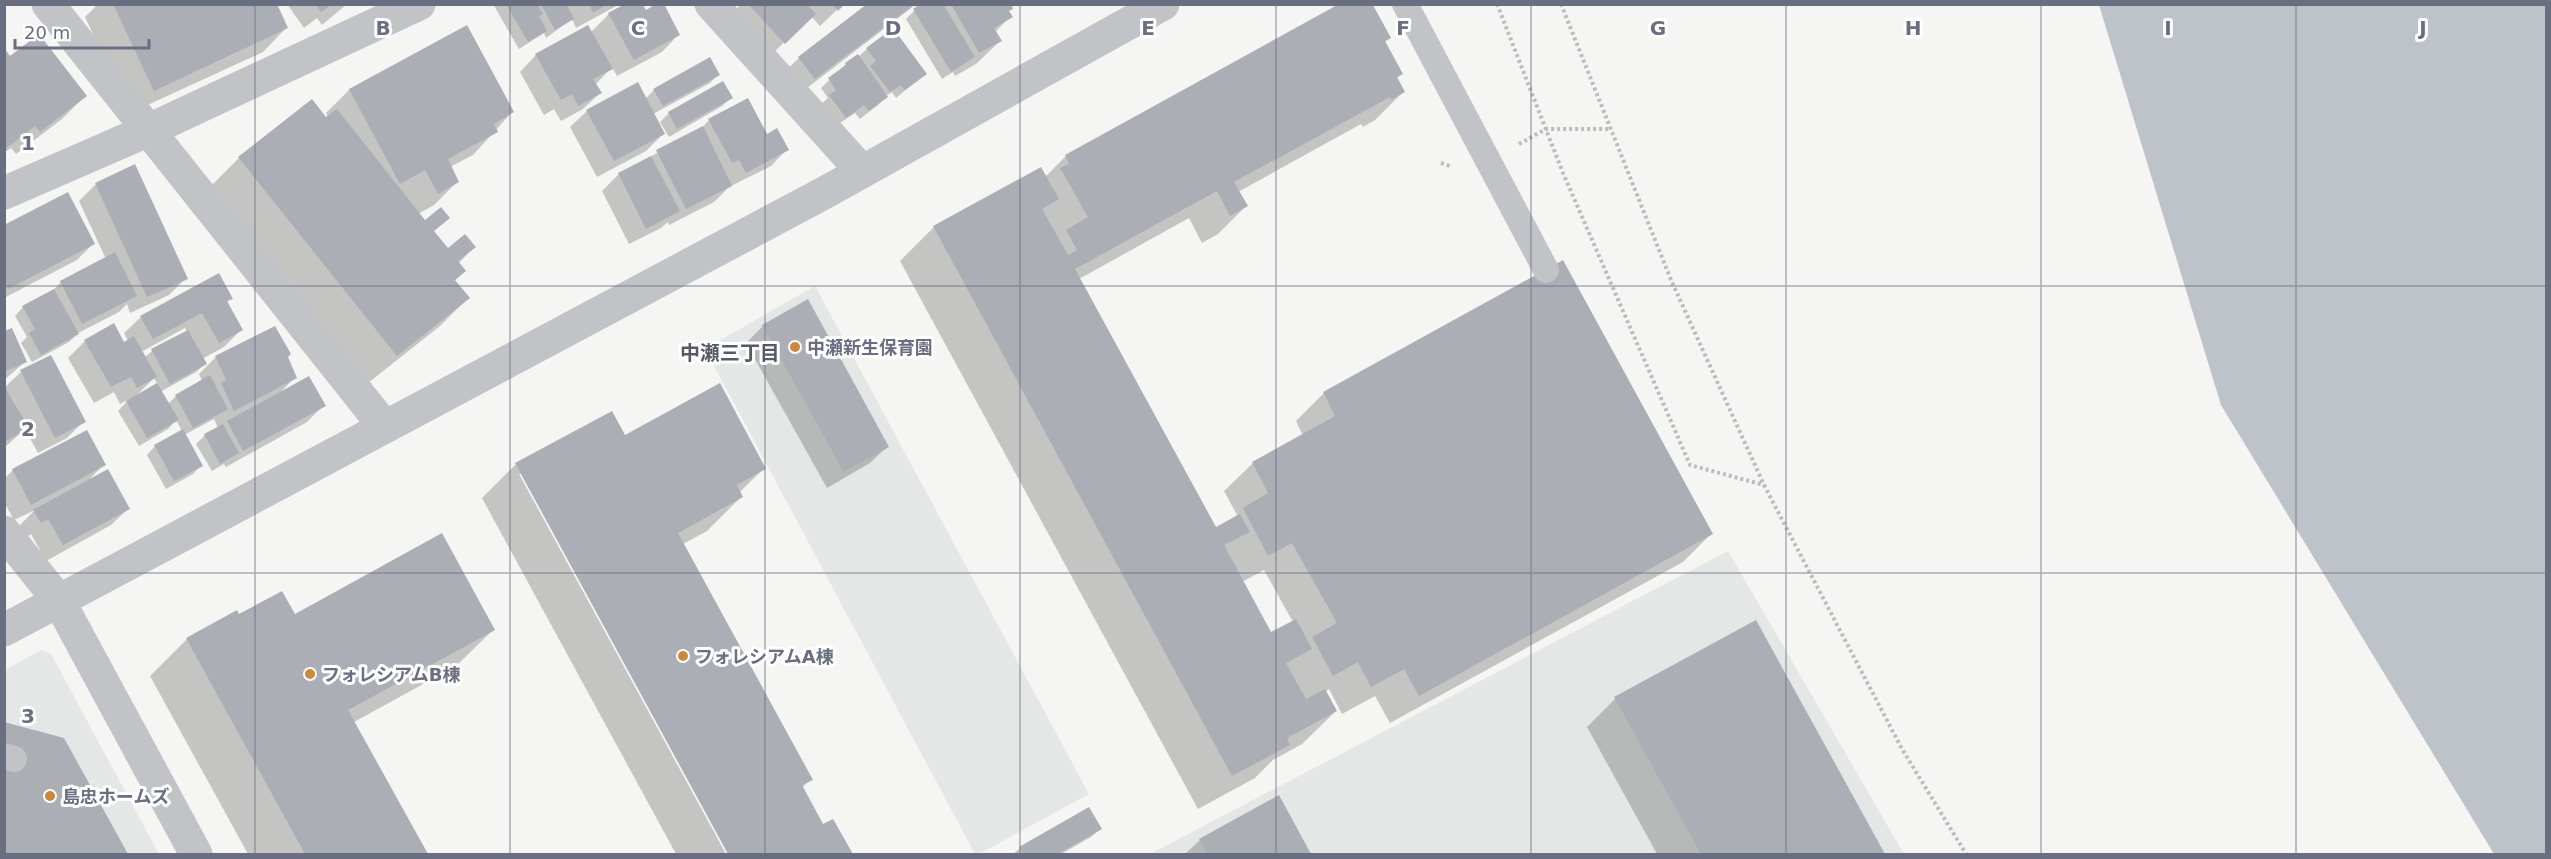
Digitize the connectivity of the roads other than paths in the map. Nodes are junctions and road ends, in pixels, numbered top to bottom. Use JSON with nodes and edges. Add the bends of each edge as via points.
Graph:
{"nodes":[{"id":1,"x":48,"y":4,"type":"edge"},
{"id":2,"x":419,"y":4,"type":"edge"},
{"id":3,"x":711,"y":4,"type":"edge"},
{"id":4,"x":1163,"y":4,"type":"edge"},
{"id":5,"x":1405,"y":4,"type":"edge"},
{"id":6,"x":149,"y":130,"type":"junction"},
{"id":7,"x":861,"y":170,"type":"junction"},
{"id":8,"x":4,"y":193,"type":"edge"},
{"id":9,"x":1545,"y":270,"type":"dead end"},
{"id":10,"x":384,"y":426,"type":"junction"},
{"id":11,"x":4,"y":532,"type":"edge"},
{"id":12,"x":59,"y":601,"type":"junction"},
{"id":13,"x":4,"y":630,"type":"edge"},
{"id":14,"x":196,"y":855,"type":"edge"}],
"edges":[{"from":1,"to":6,"type":"street"},
{"from":2,"to":6,"type":"street"},
{"from":3,"to":7,"type":"street"},
{"from":4,"to":7,"type":"street"},
{"from":5,"to":9,"type":"lane"},
{"from":6,"to":8,"type":"street"},
{"from":6,"to":10,"type":"street"},
{"from":7,"to":10,"type":"street"},
{"from":10,"to":12,"type":"street"},
{"from":11,"to":12,"type":"street"},
{"from":12,"to":13,"type":"street"},
{"from":12,"to":14,"type":"street"}]}
